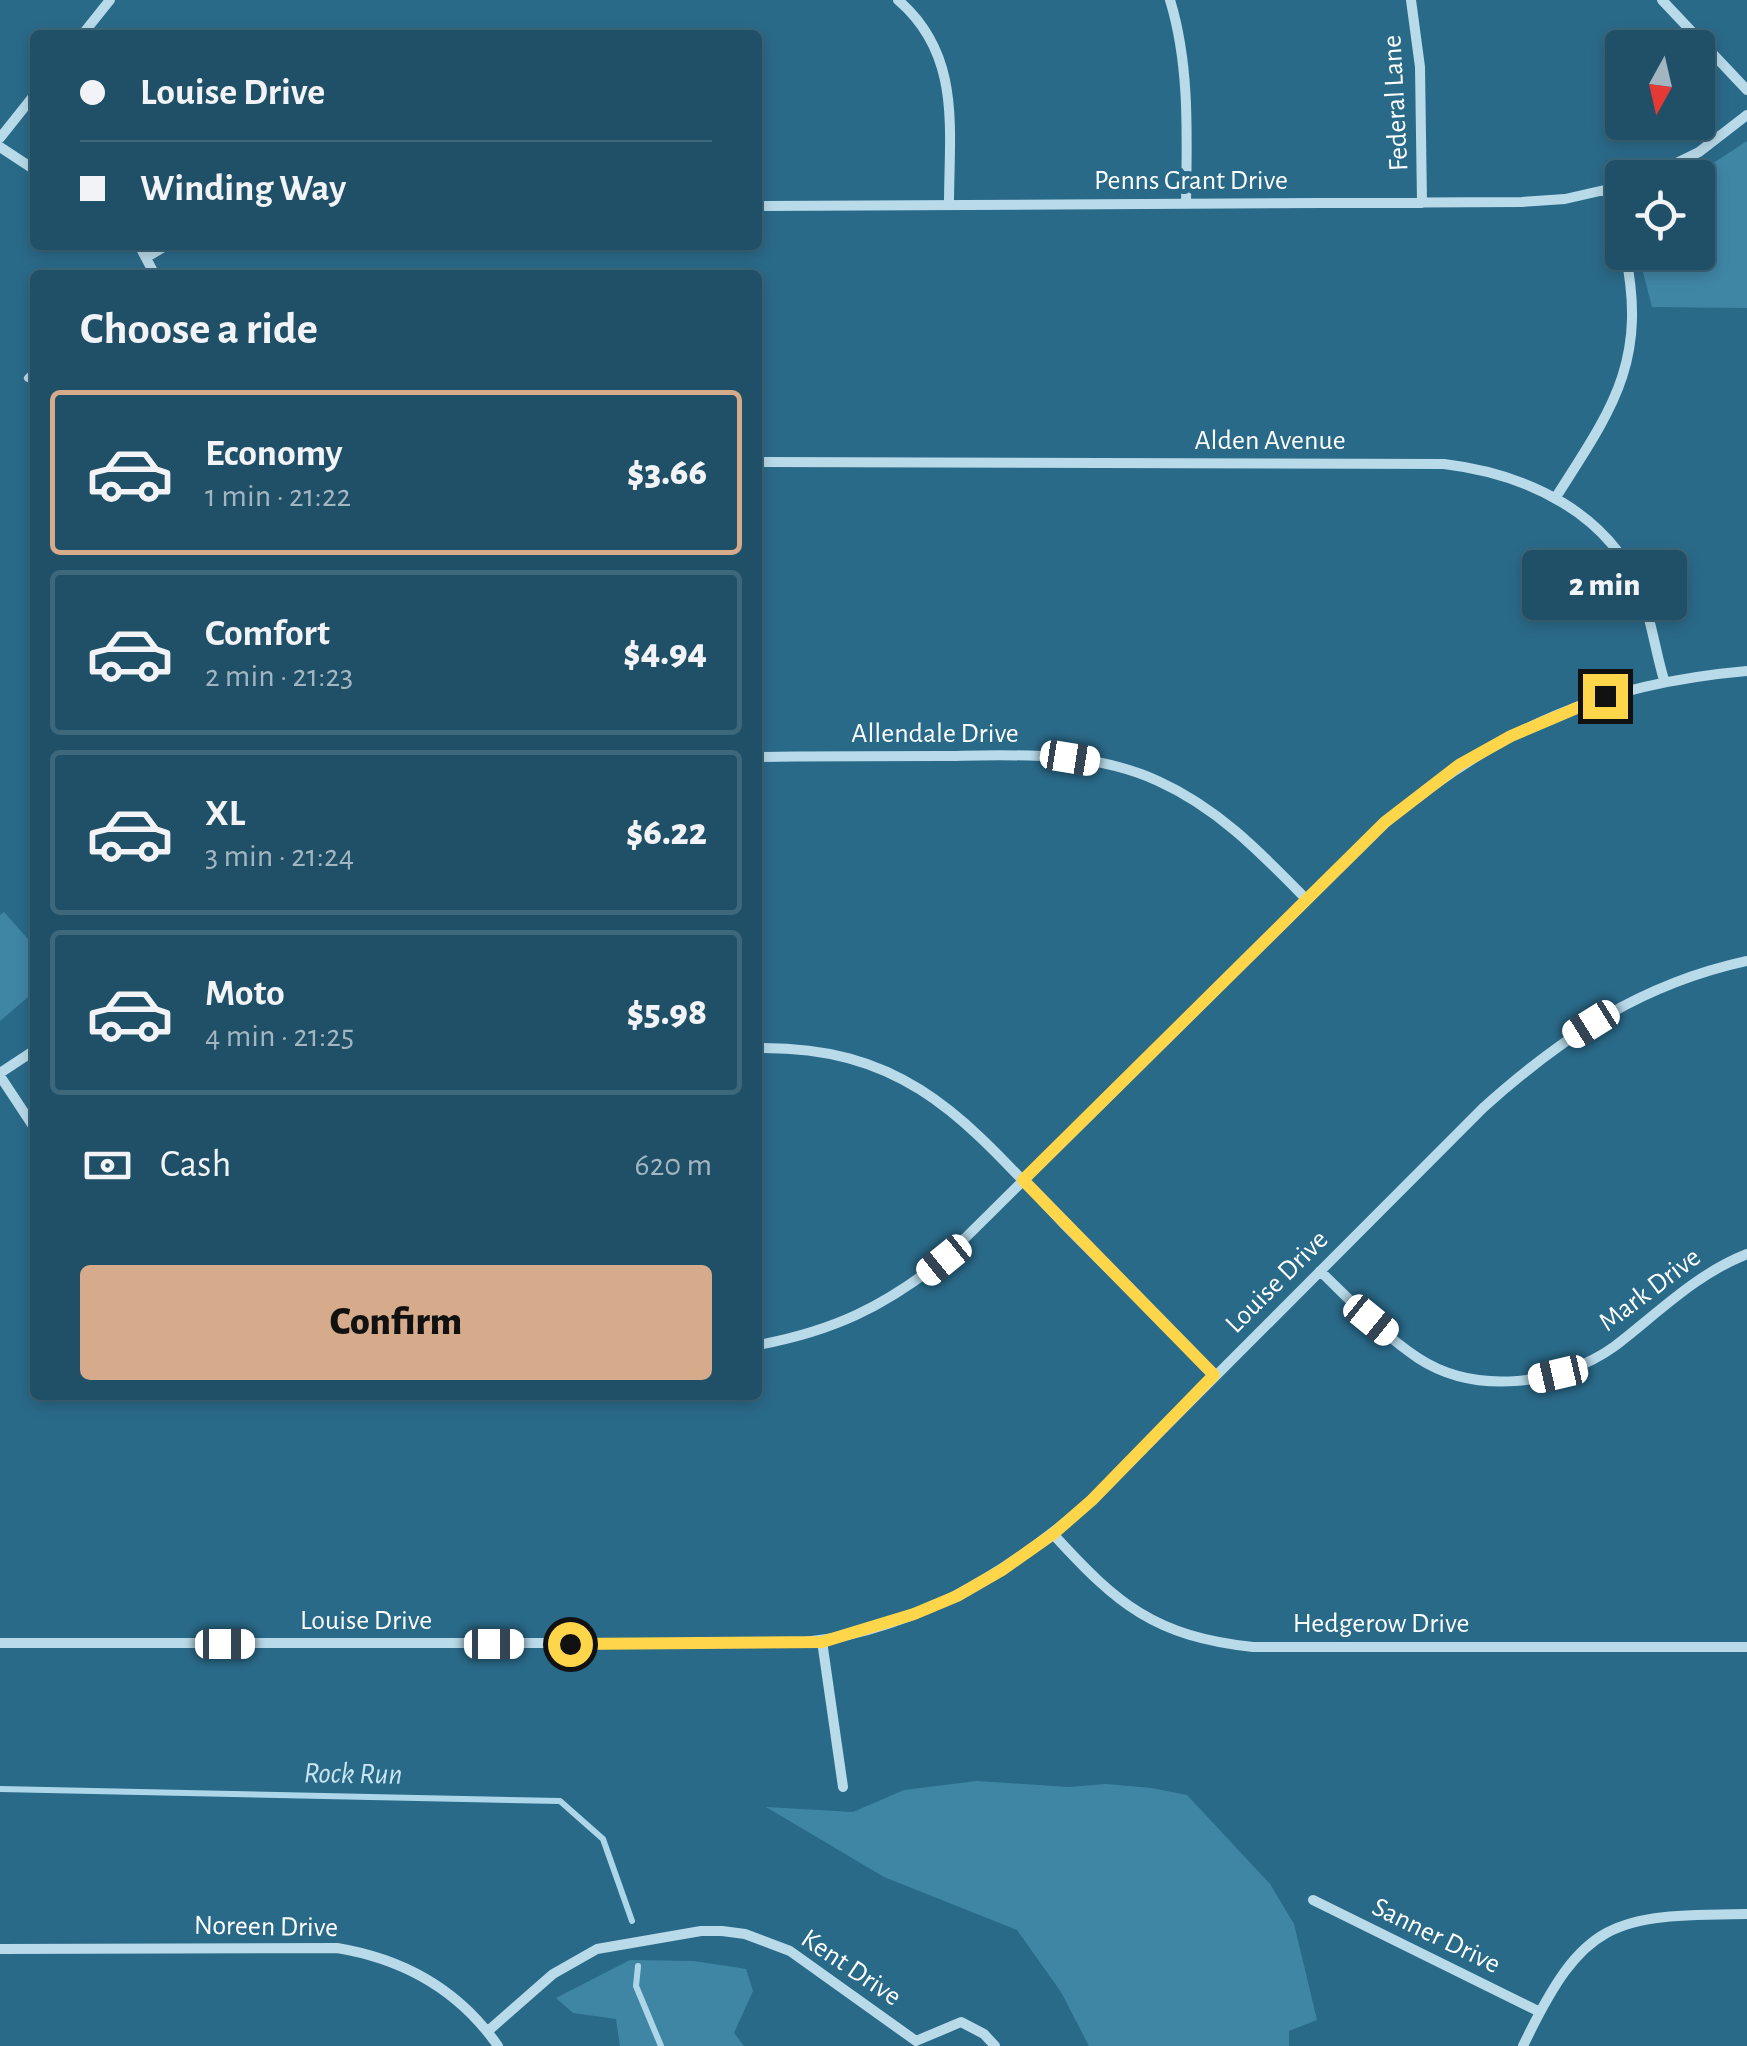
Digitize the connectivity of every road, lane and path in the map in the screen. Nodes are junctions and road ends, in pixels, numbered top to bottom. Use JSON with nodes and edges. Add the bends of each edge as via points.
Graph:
{"nodes":[{"id":1,"x":110,"y":0,"type":"edge"},
{"id":2,"x":898,"y":0,"type":"edge"},
{"id":3,"x":1170,"y":0,"type":"edge"},
{"id":4,"x":1411,"y":0,"type":"edge"},
{"id":5,"x":1662,"y":0,"type":"edge"},
{"id":6,"x":86,"y":30,"type":"edge"},
{"id":7,"x":1747,"y":90,"type":"edge"},
{"id":8,"x":30,"y":100,"type":"edge"},
{"id":9,"x":1747,"y":115,"type":"edge"},
{"id":10,"x":0,"y":138,"type":"edge"},
{"id":11,"x":0,"y":147,"type":"edge"},
{"id":12,"x":1683,"y":160,"type":"edge"},
{"id":13,"x":30,"y":167,"type":"edge"},
{"id":14,"x":1605,"y":190,"type":"edge"},
{"id":15,"x":1422,"y":203,"type":"junction"},
{"id":16,"x":1186,"y":204,"type":"junction"},
{"id":17,"x":949,"y":205,"type":"junction"},
{"id":18,"x":762,"y":206,"type":"edge"},
{"id":19,"x":142,"y":250,"type":"edge"},
{"id":20,"x":159,"y":250,"type":"edge"},
{"id":21,"x":147,"y":257,"type":"junction"},
{"id":22,"x":153,"y":270,"type":"edge"},
{"id":23,"x":1628,"y":270,"type":"edge"},
{"id":24,"x":762,"y":462,"type":"edge"},
{"id":25,"x":1556,"y":497,"type":"junction"},
{"id":26,"x":1747,"y":670,"type":"edge"},
{"id":27,"x":1664,"y":680,"type":"junction"},
{"id":28,"x":762,"y":756,"type":"edge"},
{"id":29,"x":1306,"y":900,"type":"junction"},
{"id":30,"x":1747,"y":961,"type":"edge"},
{"id":31,"x":762,"y":1048,"type":"edge"},
{"id":32,"x":30,"y":1054,"type":"edge"},
{"id":33,"x":0,"y":1075,"type":"edge"},
{"id":34,"x":30,"y":1121,"type":"edge"},
{"id":35,"x":1023,"y":1180,"type":"junction"},
{"id":36,"x":1747,"y":1254,"type":"edge"},
{"id":37,"x":1320,"y":1271,"type":"junction"},
{"id":38,"x":762,"y":1344,"type":"edge"},
{"id":39,"x":1214,"y":1375,"type":"junction"},
{"id":40,"x":1053,"y":1534,"type":"junction"},
{"id":41,"x":822,"y":1642,"type":"junction"},
{"id":42,"x":0,"y":1643,"type":"edge"},
{"id":43,"x":1747,"y":1647,"type":"edge"},
{"id":44,"x":843,"y":1786,"type":"dead end"},
{"id":45,"x":1313,"y":1900,"type":"dead end"},
{"id":46,"x":1747,"y":1914,"type":"edge"},
{"id":47,"x":0,"y":1949,"type":"edge"},
{"id":48,"x":1540,"y":2012,"type":"junction"},
{"id":49,"x":488,"y":2031,"type":"junction"},
{"id":50,"x":916,"y":2043,"type":"edge"},
{"id":51,"x":498,"y":2046,"type":"edge"},
{"id":52,"x":994,"y":2046,"type":"edge"},
{"id":53,"x":1523,"y":2046,"type":"edge"}],
"edges":[{"from":1,"to":6,"type":"street"},
{"from":2,"to":17,"type":"street","via":[[935,45],[947,80]]},
{"from":3,"to":16,"type":"street","via":[[1186,98]]},
{"from":4,"to":15,"type":"street","name":"Federal Lane","via":[[1420,67]]},
{"from":5,"to":7,"type":"street"},
{"from":8,"to":10,"type":"street"},
{"from":9,"to":12,"type":"street"},
{"from":11,"to":13,"type":"street"},
{"from":14,"to":15,"type":"street","name":"Penns Grant Drive","via":[[1522,202]]},
{"from":15,"to":16,"type":"street","name":"Penns Grant Drive"},
{"from":16,"to":17,"type":"street","name":"Penns Grant Drive"},
{"from":17,"to":18,"type":"street","name":"Penns Grant Drive"},
{"from":19,"to":21,"type":"street"},
{"from":20,"to":21,"type":"street"},
{"from":21,"to":22,"type":"street"},
{"from":23,"to":25,"type":"street","via":[[1634,316],[1629,360],[1602,424]]},
{"from":24,"to":25,"type":"street","name":"Alden Avenue","via":[[1444,464],[1517,478]]},
{"from":25,"to":27,"type":"street","name":"Alden Avenue","via":[[1603,537],[1630,572]]},
{"from":26,"to":27,"type":"street"},
{"from":27,"to":29,"type":"street","via":[[1561,712],[1459,765],[1385,822]]},
{"from":28,"to":29,"type":"street","name":"Allendale Drive","via":[[1012,755],[1136,772],[1216,814]]},
{"from":29,"to":35,"type":"street"},
{"from":30,"to":37,"type":"street","name":"Louise Drive","via":[[1652,992],[1566,1039],[1483,1108]]},
{"from":31,"to":35,"type":"street","via":[[838,1053],[914,1084]]},
{"from":32,"to":33,"type":"street"},
{"from":33,"to":34,"type":"street"},
{"from":35,"to":38,"type":"street","via":[[909,1287],[836,1326]]},
{"from":35,"to":39,"type":"street"},
{"from":36,"to":37,"type":"street","name":"Mark Drive","via":[[1714,1269],[1591,1361],[1509,1381],[1459,1376],[1419,1358]]},
{"from":37,"to":39,"type":"street","name":"Louise Drive"},
{"from":39,"to":40,"type":"street","name":"Louise Drive"},
{"from":40,"to":41,"type":"street","name":"Louise Drive","via":[[957,1596]]},
{"from":40,"to":43,"type":"street","name":"Hedgerow Drive","via":[[1134,1611],[1210,1642]]},
{"from":41,"to":42,"type":"street","name":"Louise Drive"},
{"from":41,"to":44,"type":"street"},
{"from":45,"to":48,"type":"street","name":"Sanner Drive"},
{"from":46,"to":48,"type":"street","via":[[1676,1915],[1616,1927],[1580,1951]]},
{"from":47,"to":49,"type":"street","name":"Noreen Drive","via":[[337,1948],[421,1974]]},
{"from":48,"to":53,"type":"street"},
{"from":49,"to":50,"type":"street","name":"Kent Drive","via":[[553,1974],[597,1949],[722,1931],[790,1951]]},
{"from":49,"to":51,"type":"street","name":"Noreen Drive"},
{"from":50,"to":52,"type":"street","name":"Kent Drive","via":[[961,2022]]}]}
